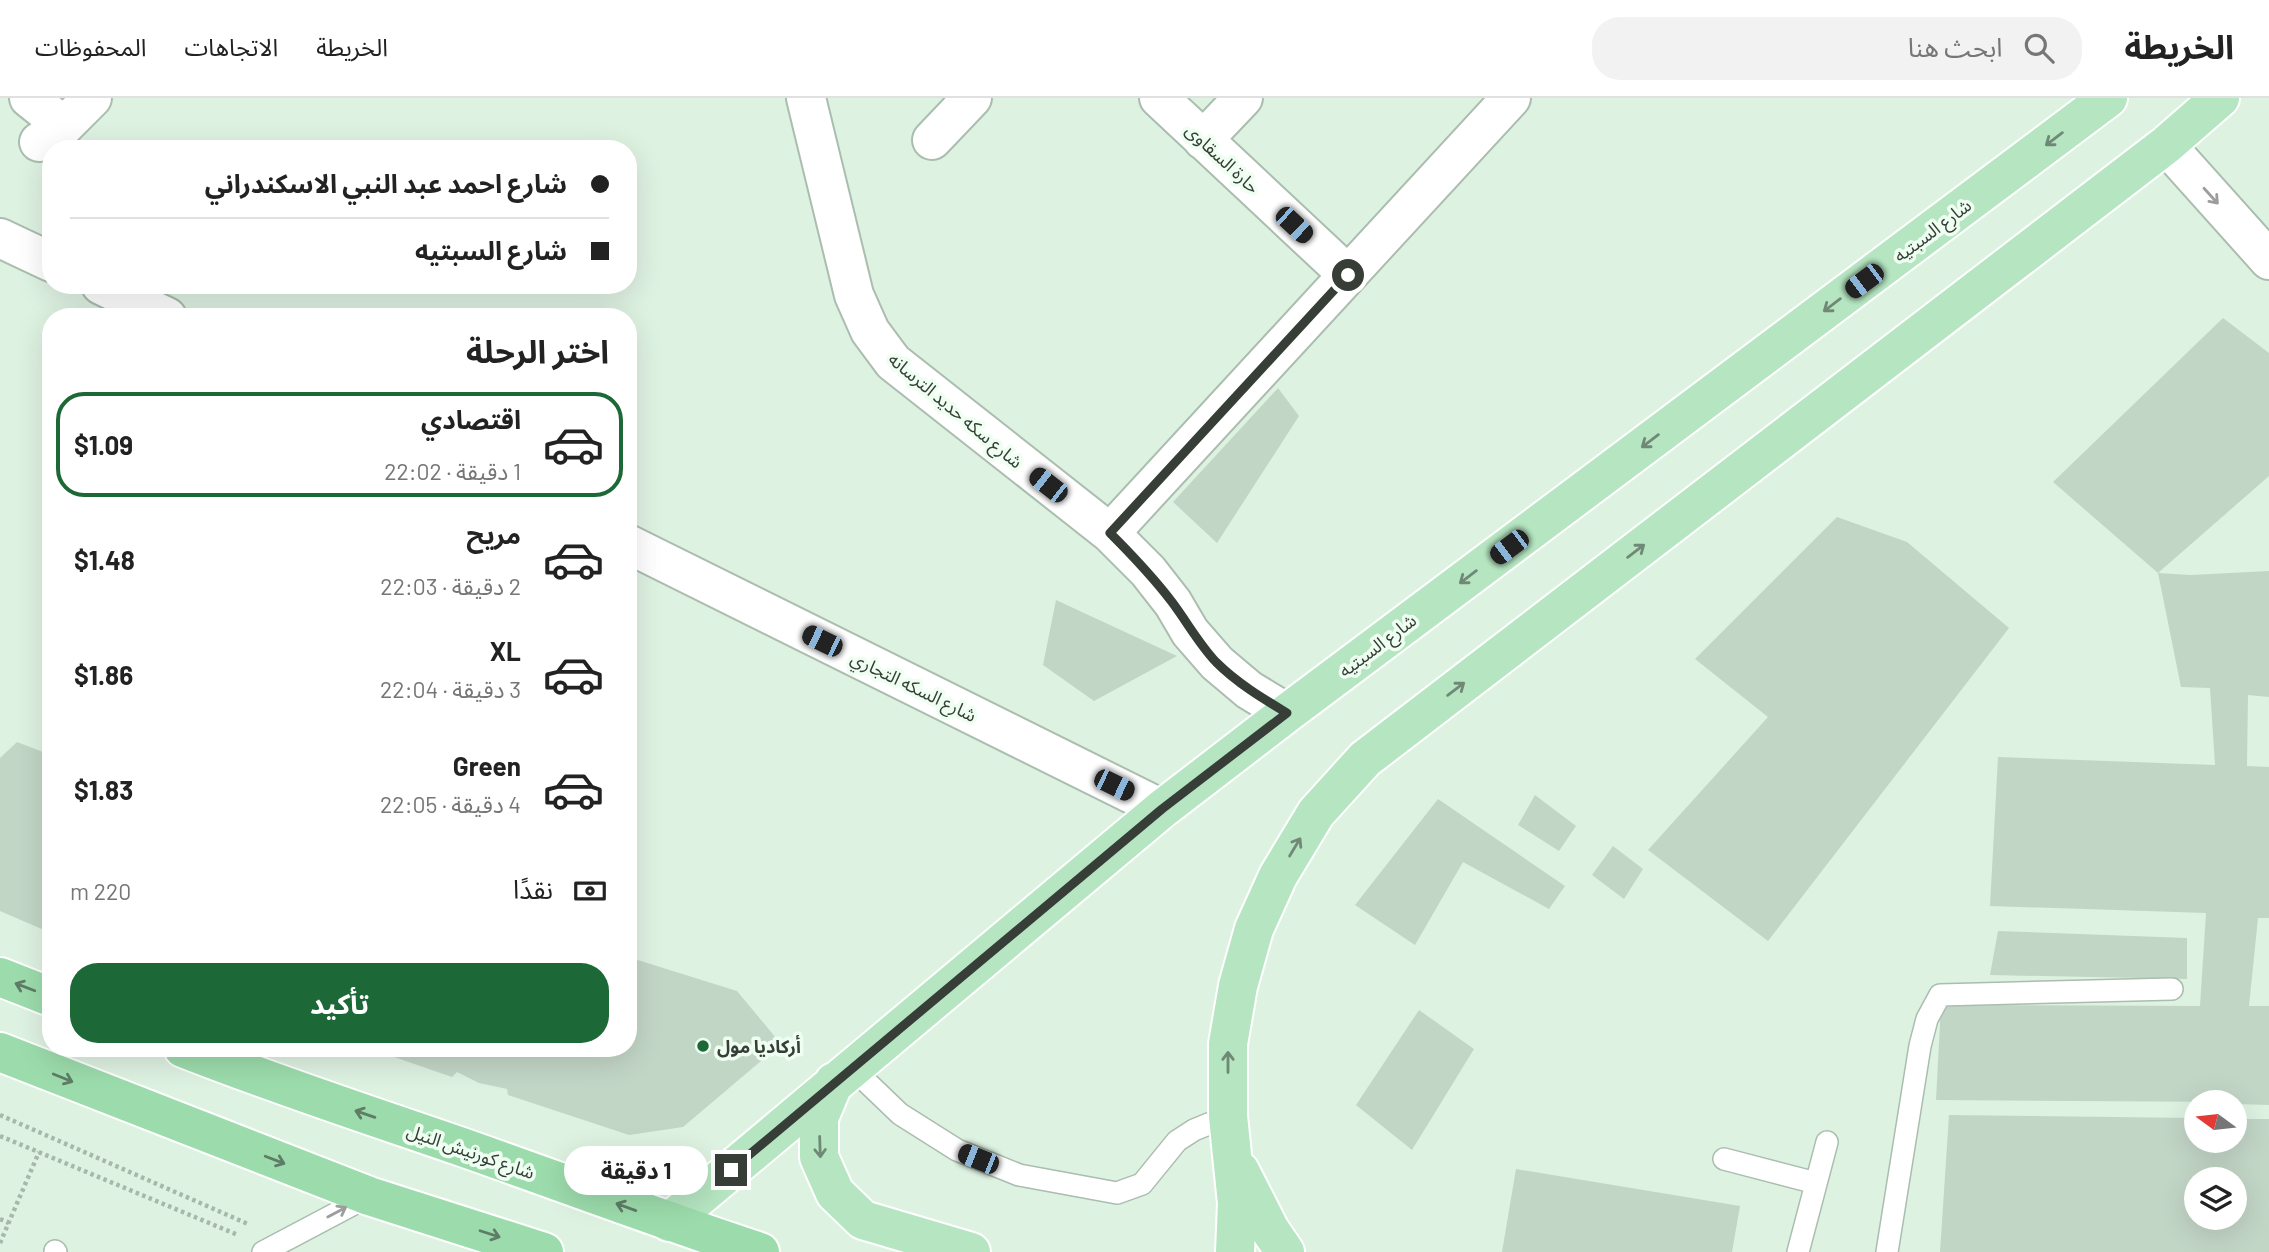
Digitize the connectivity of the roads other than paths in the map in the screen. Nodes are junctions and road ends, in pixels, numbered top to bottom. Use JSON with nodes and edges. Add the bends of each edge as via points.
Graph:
{"nodes":[{"id":1,"x":29,"y":98,"type":"edge"},
{"id":2,"x":92,"y":98,"type":"edge"},
{"id":3,"x":806,"y":98,"type":"edge"},
{"id":4,"x":972,"y":98,"type":"edge"},
{"id":5,"x":1159,"y":98,"type":"edge"},
{"id":6,"x":1243,"y":98,"type":"edge"},
{"id":7,"x":1511,"y":98,"type":"edge"},
{"id":8,"x":2108,"y":98,"type":"edge"},
{"id":9,"x":2220,"y":98,"type":"edge"},
{"id":10,"x":932,"y":140,"type":"dead end"},
{"id":11,"x":1203,"y":140,"type":"junction"},
{"id":12,"x":2166,"y":145,"type":"junction"},
{"id":13,"x":0,"y":237,"type":"edge"},
{"id":14,"x":42,"y":258,"type":"edge"},
{"id":15,"x":2269,"y":260,"type":"edge"},
{"id":16,"x":1348,"y":275,"type":"junction"},
{"id":17,"x":120,"y":294,"type":"edge"},
{"id":18,"x":148,"y":308,"type":"edge"},
{"id":19,"x":1110,"y":533,"type":"junction"},
{"id":20,"x":637,"y":548,"type":"edge"},
{"id":21,"x":1287,"y":713,"type":"junction"},
{"id":22,"x":1162,"y":809,"type":"junction"},
{"id":23,"x":0,"y":977,"type":"edge"},
{"id":24,"x":2172,"y":989,"type":"dead end"},
{"id":25,"x":42,"y":993,"type":"edge"},
{"id":26,"x":0,"y":1052,"type":"edge"},
{"id":27,"x":206,"y":1057,"type":"edge"},
{"id":28,"x":843,"y":1075,"type":"junction"},
{"id":29,"x":1228,"y":1116,"type":"junction"},
{"id":30,"x":1827,"y":1142,"type":"dead end"},
{"id":31,"x":1230,"y":1153,"type":"junction"},
{"id":32,"x":1724,"y":1158,"type":"dead end"},
{"id":33,"x":1816,"y":1183,"type":"junction"},
{"id":34,"x":369,"y":1196,"type":"junction"},
{"id":35,"x":669,"y":1222,"type":"junction"},
{"id":36,"x":273,"y":1247,"type":"edge"},
{"id":37,"x":544,"y":1252,"type":"edge"},
{"id":38,"x":760,"y":1252,"type":"edge"},
{"id":39,"x":971,"y":1252,"type":"edge"},
{"id":40,"x":1235,"y":1252,"type":"edge"},
{"id":41,"x":1285,"y":1252,"type":"edge"},
{"id":42,"x":1798,"y":1252,"type":"edge"},
{"id":43,"x":1887,"y":1252,"type":"edge"}],
"edges":[{"from":1,"to":2,"type":"street","via":[[51,134]]},
{"from":3,"to":19,"type":"street","name":"شارع سكه حديد الترسانه","via":[[855,295],[870,331],[893,362]]},
{"from":4,"to":10,"type":"street"},
{"from":5,"to":11,"type":"street","name":"حارة السقاوى"},
{"from":6,"to":11,"type":"street"},
{"from":7,"to":16,"type":"street"},
{"from":8,"to":21,"type":"main road","name":"شارع السبتيه","one_way":true},
{"from":9,"to":12,"type":"main road"},
{"from":11,"to":16,"type":"street","name":"حارة السقاوى"},
{"from":12,"to":15,"type":"street","one_way":true},
{"from":29,"to":12,"type":"main road","one_way":true,"via":[[1228,1044],[1254,929],[1278,876],[1316,813],[1365,759]]},
{"from":13,"to":14,"type":"street"},
{"from":16,"to":19,"type":"street"},
{"from":17,"to":18,"type":"street"},
{"from":19,"to":21,"type":"street","name":"شارع سكه حديد الترسانه","via":[[1148,571],[1217,663]]},
{"from":20,"to":22,"type":"street","name":"شارع السكه التجاري"},
{"from":21,"to":22,"type":"main road","name":"شارع السبتيه"},
{"from":22,"to":28,"type":"main road","name":"شارع السبتيه"},
{"from":25,"to":23,"type":"highway","one_way":true},
{"from":24,"to":43,"type":"lane","via":[[1940,995],[1920,1046]]},
{"from":26,"to":34,"type":"highway","one_way":true},
{"from":35,"to":27,"type":"highway","name":"شارع كورنيش النيل","one_way":true},
{"from":28,"to":29,"type":"lane","via":[[957,1150],[1019,1175],[1117,1193],[1142,1184],[1177,1140]]},
{"from":28,"to":35,"type":"main road","name":"شارع السبتيه"},
{"from":28,"to":39,"type":"main road","one_way":true,"via":[[819,1118],[819,1157],[835,1193],[863,1220]]},
{"from":29,"to":31,"type":"main road"},
{"from":30,"to":33,"type":"lane"},
{"from":31,"to":40,"type":"main road","via":[[1237,1203]]},
{"from":31,"to":41,"type":"main road"},
{"from":32,"to":33,"type":"lane"},
{"from":33,"to":42,"type":"lane"},
{"from":36,"to":34,"type":"lane","one_way":true},
{"from":34,"to":37,"type":"highway","one_way":true},
{"from":35,"to":38,"type":"highway","name":"شارع كورنيش النيل"}]}
